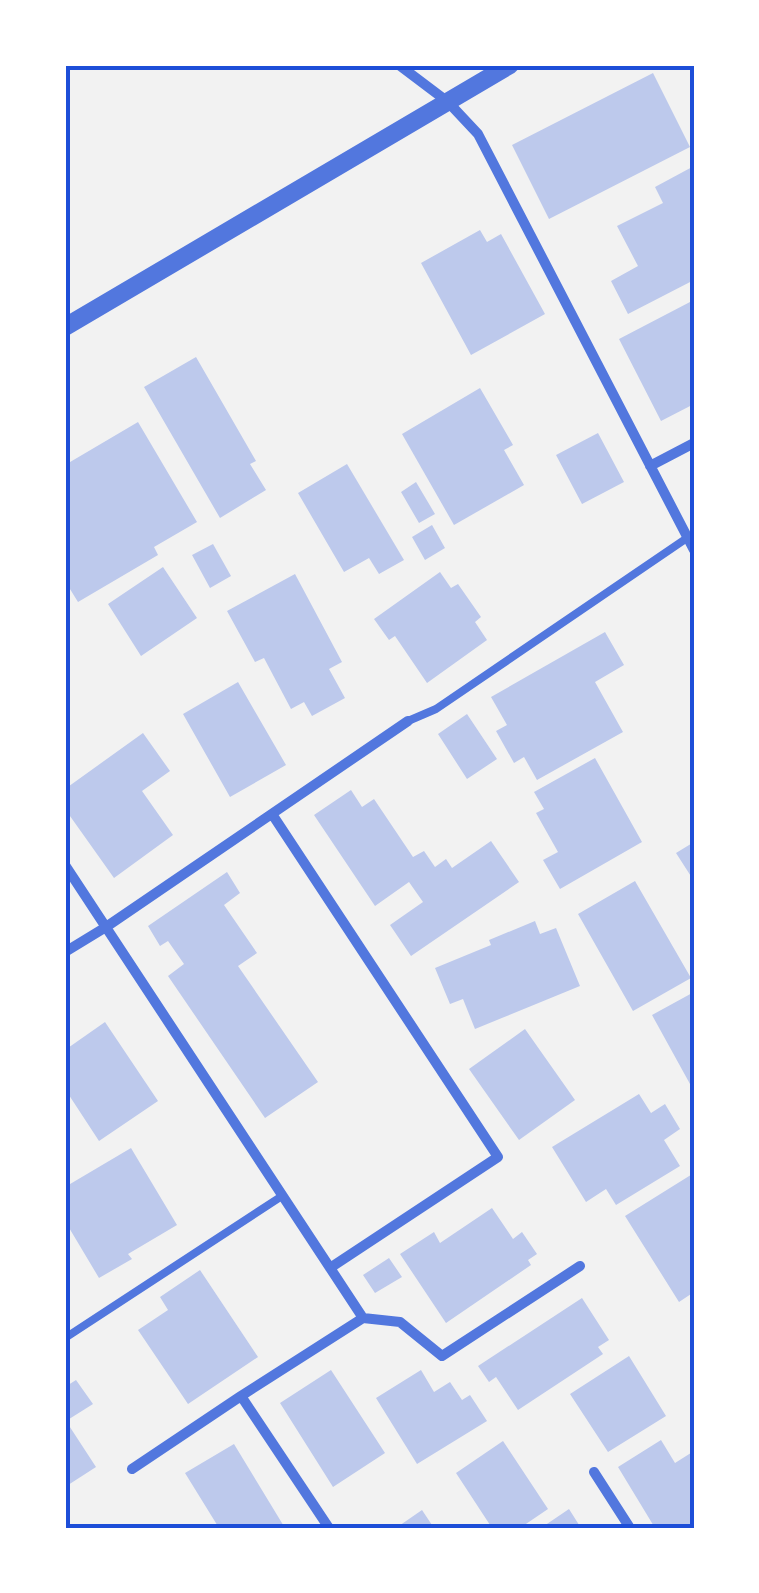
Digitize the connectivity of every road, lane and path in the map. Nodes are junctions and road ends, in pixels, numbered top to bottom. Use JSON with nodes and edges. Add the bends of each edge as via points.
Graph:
{"nodes":[{"id":1,"x":400,"y":65,"type":"edge"},
{"id":2,"x":510,"y":65,"type":"edge"},
{"id":3,"x":448,"y":102,"type":"junction"},
{"id":4,"x":65,"y":327,"type":"edge"},
{"id":5,"x":694,"y":443,"type":"edge"},
{"id":6,"x":650,"y":466,"type":"junction"},
{"id":7,"x":687,"y":538,"type":"junction"},
{"id":8,"x":694,"y":550,"type":"edge"},
{"id":9,"x":408,"y":722,"type":"joint"},
{"id":10,"x":272,"y":814,"type":"junction"},
{"id":11,"x":65,"y":865,"type":"edge"},
{"id":12,"x":106,"y":927,"type":"junction"},
{"id":13,"x":65,"y":952,"type":"edge"},
{"id":14,"x":282,"y":1196,"type":"junction"},
{"id":15,"x":580,"y":1266,"type":"dead end"},
{"id":16,"x":330,"y":1268,"type":"junction"},
{"id":17,"x":363,"y":1318,"type":"junction"},
{"id":18,"x":65,"y":1338,"type":"edge"},
{"id":19,"x":241,"y":1396,"type":"junction"},
{"id":20,"x":132,"y":1469,"type":"dead end"},
{"id":21,"x":594,"y":1472,"type":"dead end"},
{"id":22,"x":329,"y":1528,"type":"edge"},
{"id":23,"x":630,"y":1528,"type":"edge"}],
"edges":[{"from":1,"to":3,"type":"street"},
{"from":2,"to":3,"type":"street"},
{"from":3,"to":4,"type":"street"},
{"from":3,"to":6,"type":"street","via":[[478,134]]},
{"from":5,"to":6,"type":"street"},
{"from":6,"to":7,"type":"street"},
{"from":7,"to":8,"type":"street"},
{"from":7,"to":9,"type":"lane"},
{"from":9,"to":10,"type":"street"},
{"from":10,"to":12,"type":"street"},
{"from":10,"to":16,"type":"street","via":[[498,1157]]},
{"from":11,"to":12,"type":"street"},
{"from":12,"to":13,"type":"street"},
{"from":12,"to":14,"type":"street"},
{"from":14,"to":16,"type":"street"},
{"from":14,"to":18,"type":"lane"},
{"from":15,"to":17,"type":"street","via":[[442,1356],[400,1322]]},
{"from":16,"to":17,"type":"street"},
{"from":17,"to":19,"type":"street"},
{"from":19,"to":20,"type":"street"},
{"from":19,"to":22,"type":"street"},
{"from":21,"to":23,"type":"street"}]}
